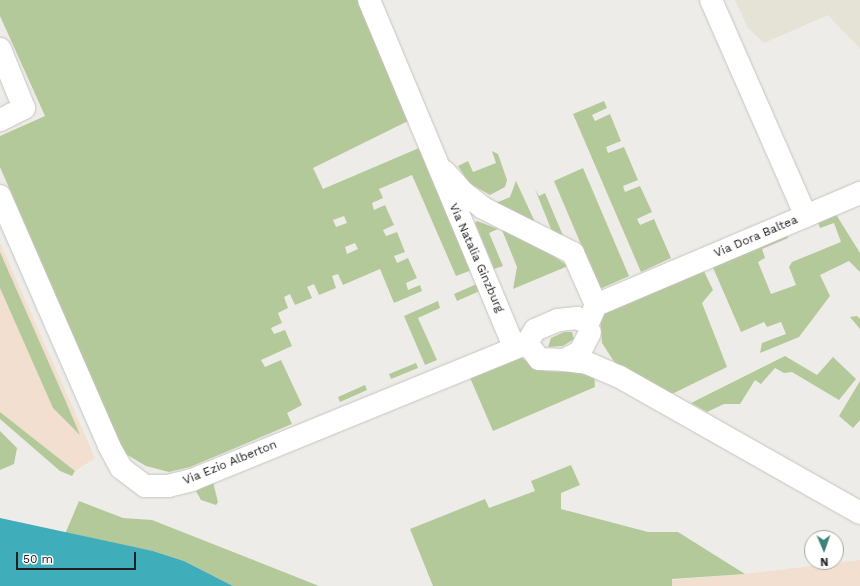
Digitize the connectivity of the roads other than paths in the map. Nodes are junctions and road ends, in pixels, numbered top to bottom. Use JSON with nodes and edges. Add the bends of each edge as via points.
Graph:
{"nodes":[{"id":1,"x":369,"y":0,"type":"edge"},
{"id":2,"x":711,"y":0,"type":"edge"},
{"id":3,"x":0,"y":49,"type":"edge"},
{"id":4,"x":0,"y":120,"type":"edge"},
{"id":5,"x":442,"y":168,"type":"junction"},
{"id":6,"x":860,"y":193,"type":"edge"},
{"id":7,"x":0,"y":196,"type":"edge"},
{"id":8,"x":806,"y":216,"type":"junction"},
{"id":9,"x":591,"y":320,"type":"junction"},
{"id":10,"x":521,"y":345,"type":"junction"},
{"id":11,"x":564,"y":360,"type":"junction"},
{"id":12,"x":620,"y":377,"type":"junction"},
{"id":13,"x":860,"y":513,"type":"edge"}],
"edges":[{"from":1,"to":5,"type":"street","name":"Via Natalia Ginzburg"},
{"from":2,"to":8,"type":"street","name":"Via Dora Baltea"},
{"from":3,"to":4,"type":"street","via":[[24,108]]},
{"from":5,"to":9,"type":"street","name":"Via Natalia Ginzburg","via":[[464,193],[483,208],[573,253]]},
{"from":5,"to":10,"type":"street","name":"Via Natalia Ginzburg","via":[[448,195]]},
{"from":6,"to":8,"type":"street"},
{"from":7,"to":10,"type":"street","name":"Via Ezio Alberton","via":[[109,446],[121,468],[145,486],[168,486],[192,480]]},
{"from":8,"to":9,"type":"street","name":"Via Dora Baltea"},
{"from":9,"to":10,"type":"street","via":[[558,320],[535,330]]},
{"from":9,"to":11,"type":"street","via":[[580,352]]},
{"from":9,"to":12,"type":"street","via":[[596,351]]},
{"from":10,"to":11,"type":"street","name":"Via Natalia Ginzburg","via":[[539,358]]},
{"from":11,"to":12,"type":"street","via":[[587,363]]},
{"from":12,"to":13,"type":"street"}]}
